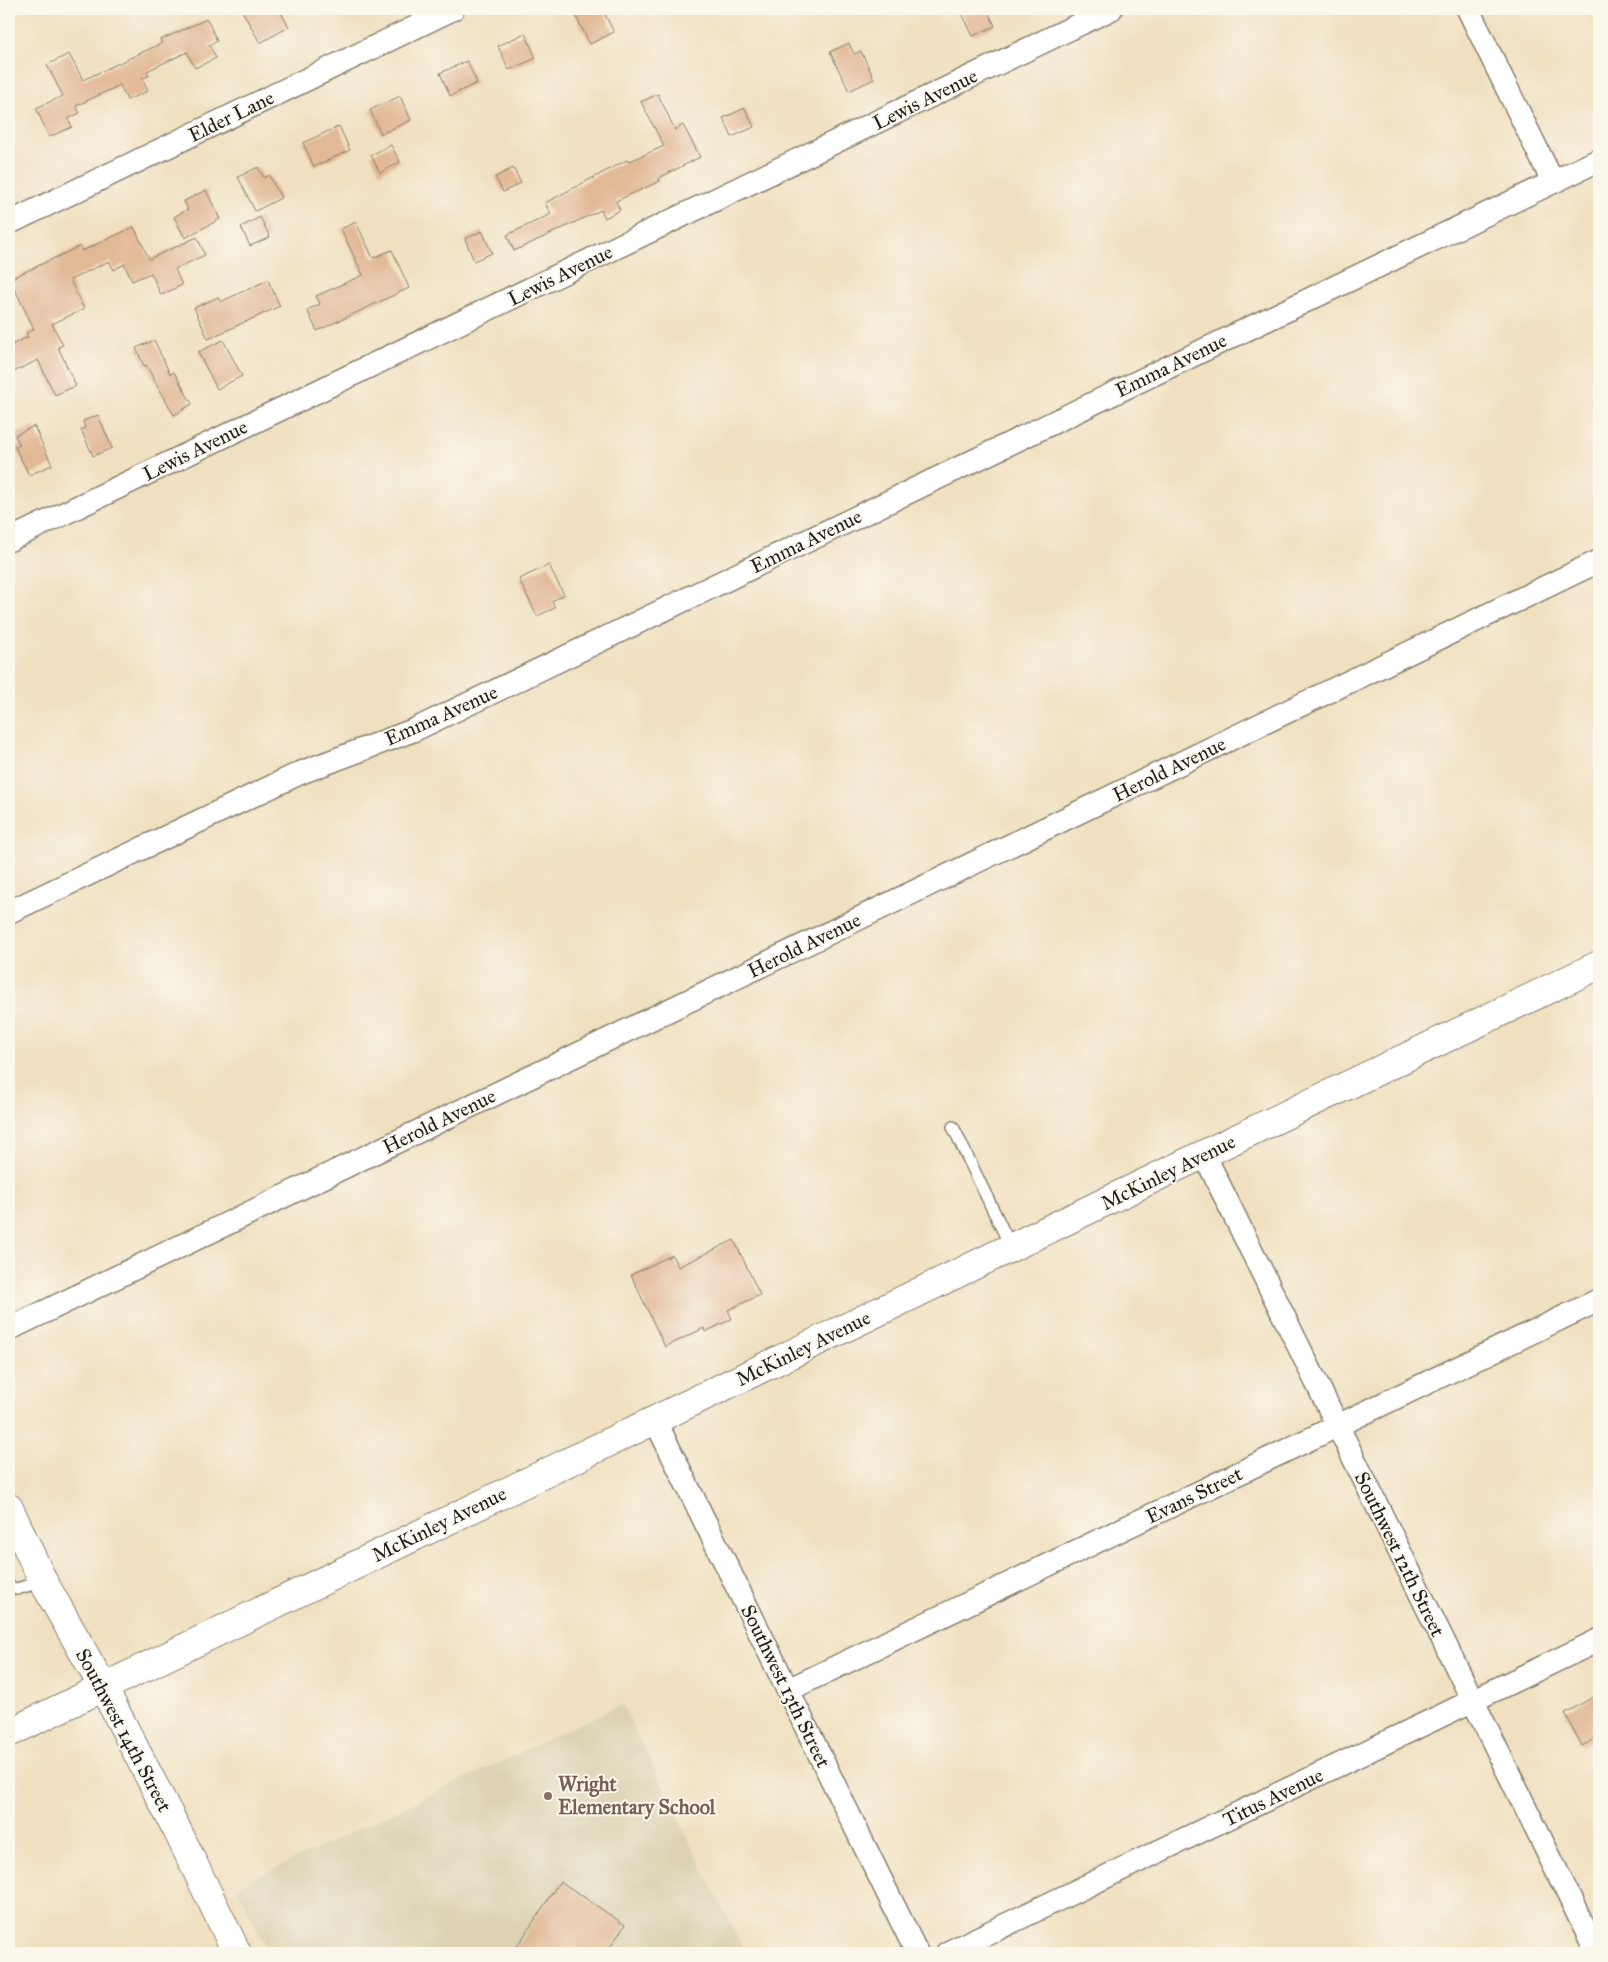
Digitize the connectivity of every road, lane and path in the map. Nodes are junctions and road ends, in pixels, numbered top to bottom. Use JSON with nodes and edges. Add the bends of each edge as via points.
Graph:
{"nodes":[{"id":1,"x":453,"y":9,"type":"edge"},
{"id":2,"x":1111,"y":9,"type":"edge"},
{"id":3,"x":1468,"y":9,"type":"edge"},
{"id":4,"x":1599,"y":160,"type":"edge"},
{"id":5,"x":1552,"y":182,"type":"junction"},
{"id":6,"x":9,"y":223,"type":"edge"},
{"id":7,"x":9,"y":540,"type":"edge"},
{"id":8,"x":1599,"y":561,"type":"edge"},
{"id":9,"x":9,"y":912,"type":"edge"},
{"id":10,"x":1599,"y":966,"type":"edge"},
{"id":11,"x":953,"y":1127,"type":"dead end"},
{"id":12,"x":1204,"y":1154,"type":"junction"},
{"id":13,"x":1012,"y":1247,"type":"junction"},
{"id":14,"x":1599,"y":1300,"type":"edge"},
{"id":15,"x":9,"y":1329,"type":"edge"},
{"id":16,"x":655,"y":1420,"type":"junction"},
{"id":17,"x":1338,"y":1426,"type":"junction"},
{"id":18,"x":9,"y":1508,"type":"edge"},
{"id":19,"x":44,"y":1581,"type":"junction"},
{"id":20,"x":9,"y":1587,"type":"edge"},
{"id":21,"x":1599,"y":1640,"type":"edge"},
{"id":22,"x":103,"y":1687,"type":"junction"},
{"id":23,"x":788,"y":1690,"type":"junction"},
{"id":24,"x":1473,"y":1701,"type":"junction"},
{"id":25,"x":9,"y":1733,"type":"edge"},
{"id":26,"x":237,"y":1953,"type":"edge"},
{"id":27,"x":917,"y":1953,"type":"edge"},
{"id":28,"x":947,"y":1953,"type":"edge"},
{"id":29,"x":1597,"y":1953,"type":"edge"}],
"edges":[{"from":1,"to":6,"type":"street","name":"Elder Lane"},
{"from":2,"to":7,"type":"street","name":"Lewis Avenue"},
{"from":3,"to":5,"type":"street"},
{"from":4,"to":5,"type":"street","name":"Emma Avenue"},
{"from":5,"to":9,"type":"street","name":"Emma Avenue","via":[[414,730],[300,773]]},
{"from":8,"to":15,"type":"street","name":"Herold Avenue"},
{"from":10,"to":12,"type":"main road","name":"McKinley Avenue"},
{"from":11,"to":13,"type":"lane"},
{"from":12,"to":13,"type":"main road","name":"McKinley Avenue"},
{"from":12,"to":17,"type":"street","name":"Southwest 12th Street"},
{"from":13,"to":16,"type":"main road","name":"McKinley Avenue"},
{"from":14,"to":17,"type":"street","name":"Evans Street"},
{"from":16,"to":22,"type":"main road","name":"McKinley Avenue"},
{"from":16,"to":23,"type":"street","name":"Southwest 13th Street"},
{"from":17,"to":23,"type":"street","name":"Evans Street"},
{"from":17,"to":24,"type":"street","name":"Southwest 12th Street"},
{"from":18,"to":19,"type":"main road","name":"Southwest 14th Street"},
{"from":19,"to":20,"type":"lane","via":[[17,1589]]},
{"from":19,"to":22,"type":"main road","name":"Southwest 14th Street"},
{"from":21,"to":24,"type":"street","name":"Titus Avenue"},
{"from":22,"to":25,"type":"main road","name":"McKinley Avenue"},
{"from":22,"to":26,"type":"main road","name":"Southwest 14th Street"},
{"from":23,"to":27,"type":"street","name":"Southwest 13th Street"},
{"from":24,"to":28,"type":"street","name":"Titus Avenue"},
{"from":24,"to":29,"type":"street","name":"Southwest 12th Street"}]}
